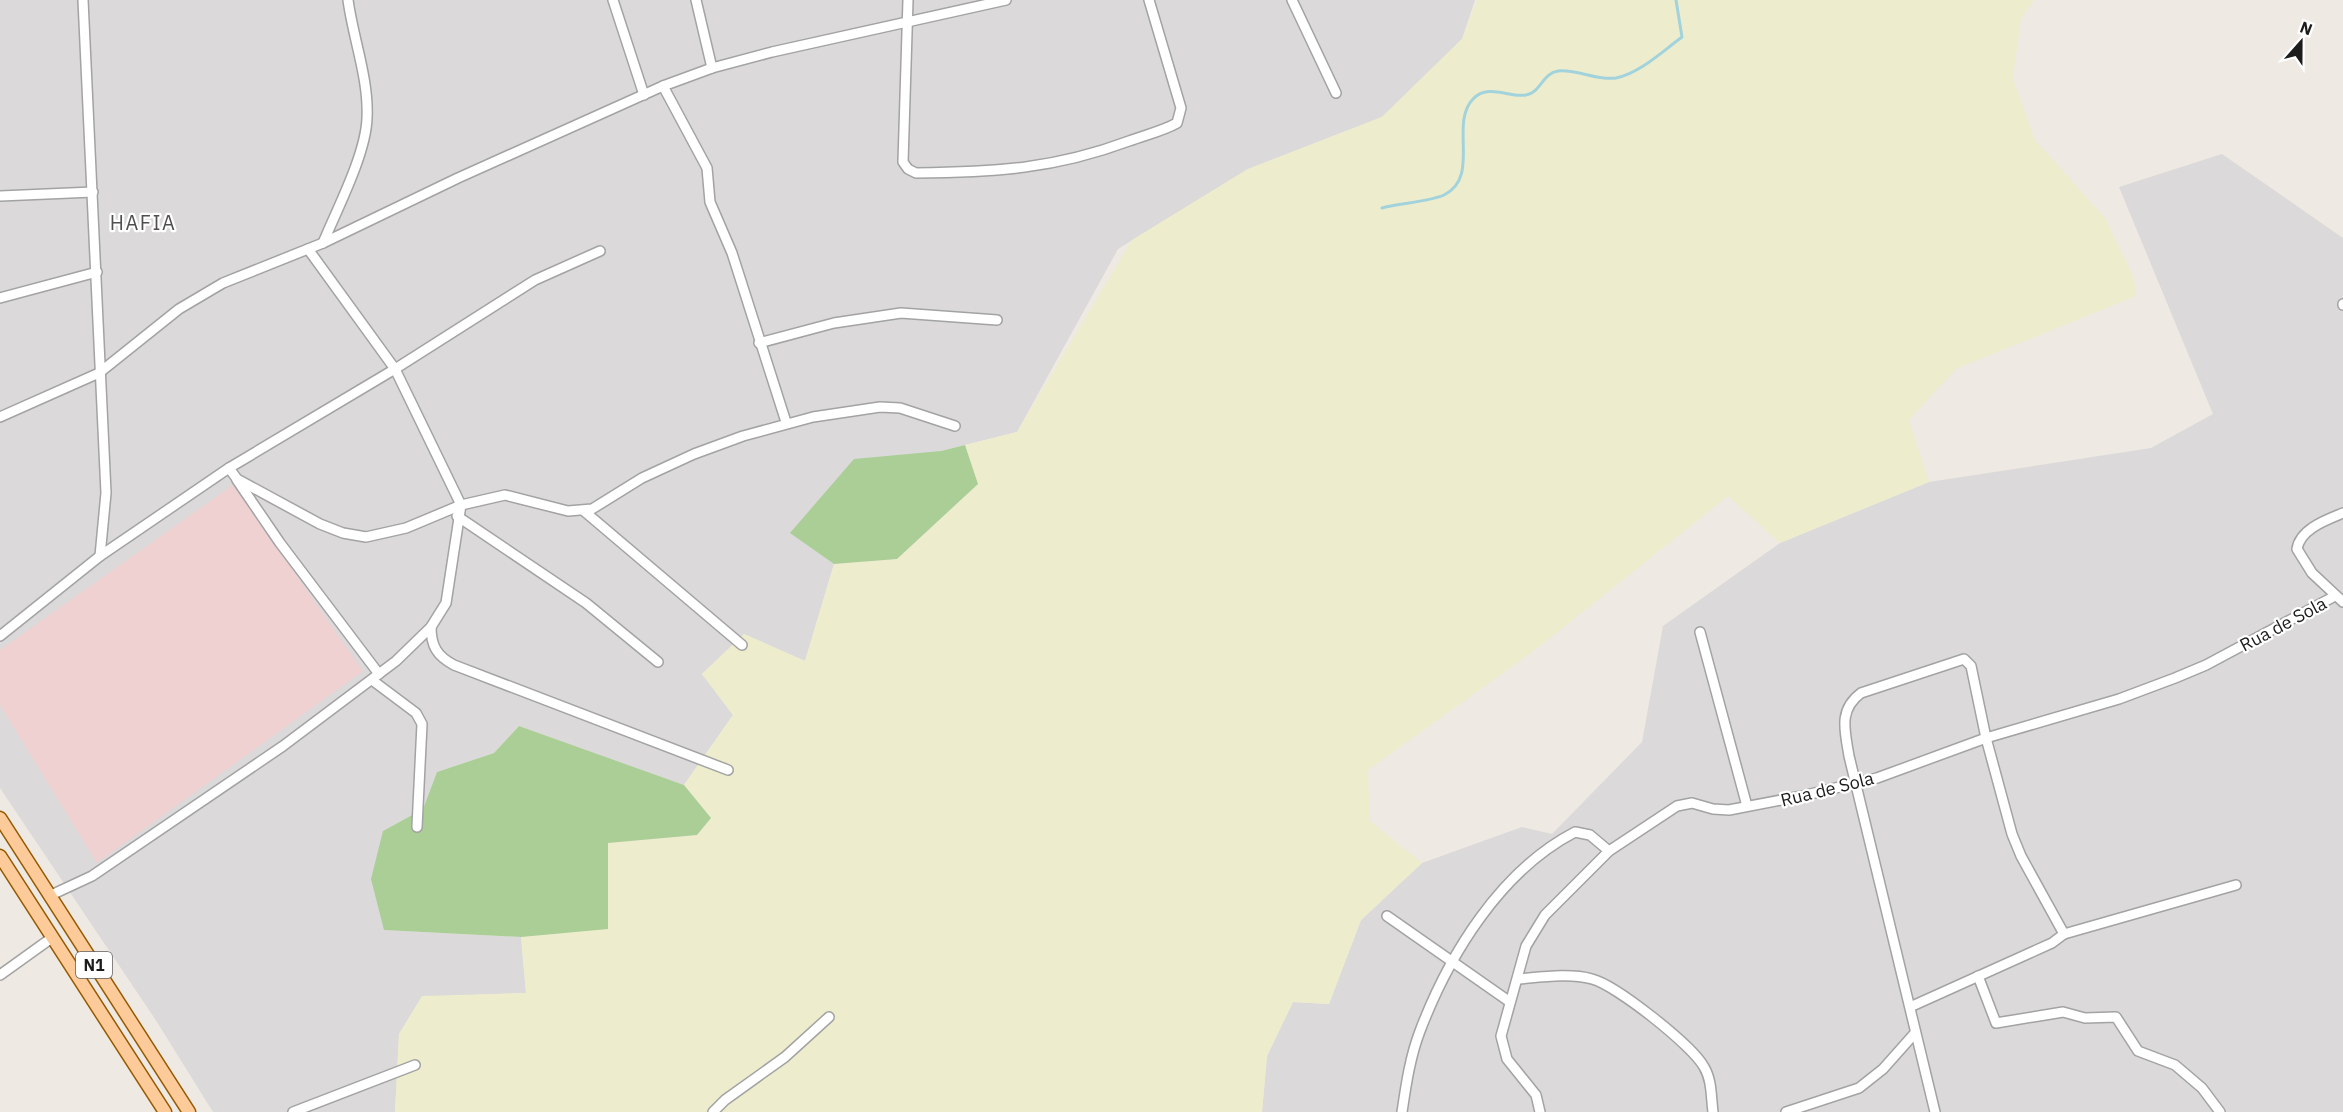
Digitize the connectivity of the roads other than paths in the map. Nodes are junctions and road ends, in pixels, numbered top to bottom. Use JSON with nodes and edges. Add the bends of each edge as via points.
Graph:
{"nodes":[{"id":1,"x":83,"y":0,"type":"edge"},
{"id":2,"x":348,"y":0,"type":"edge"},
{"id":3,"x":614,"y":0,"type":"edge"},
{"id":4,"x":696,"y":0,"type":"edge"},
{"id":5,"x":908,"y":0,"type":"edge"},
{"id":6,"x":1006,"y":0,"type":"edge"},
{"id":7,"x":1149,"y":0,"type":"edge"},
{"id":8,"x":1292,"y":0,"type":"edge"},
{"id":9,"x":910,"y":20,"type":"junction"},
{"id":10,"x":712,"y":68,"type":"junction"},
{"id":11,"x":663,"y":86,"type":"junction"},
{"id":12,"x":1336,"y":93,"type":"dead end"},
{"id":13,"x":644,"y":95,"type":"junction"},
{"id":14,"x":93,"y":192,"type":"junction"},
{"id":15,"x":0,"y":195,"type":"edge"},
{"id":16,"x":323,"y":243,"type":"junction"},
{"id":17,"x":308,"y":249,"type":"junction"},
{"id":18,"x":600,"y":251,"type":"dead end"},
{"id":19,"x":97,"y":272,"type":"junction"},
{"id":20,"x":0,"y":298,"type":"edge"},
{"id":21,"x":997,"y":320,"type":"dead end"},
{"id":22,"x":759,"y":343,"type":"junction"},
{"id":23,"x":395,"y":369,"type":"junction"},
{"id":24,"x":99,"y":373,"type":"junction"},
{"id":25,"x":0,"y":417,"type":"edge"},
{"id":26,"x":786,"y":422,"type":"junction"},
{"id":27,"x":955,"y":426,"type":"dead end"},
{"id":28,"x":229,"y":468,"type":"junction"},
{"id":29,"x":237,"y":479,"type":"junction"},
{"id":30,"x":461,"y":505,"type":"junction"},
{"id":31,"x":584,"y":511,"type":"junction"},
{"id":32,"x":2343,"y":513,"type":"edge"},
{"id":33,"x":458,"y":516,"type":"junction"},
{"id":34,"x":100,"y":556,"type":"junction"},
{"id":35,"x":2339,"y":599,"type":"edge"},
{"id":36,"x":431,"y":627,"type":"junction"},
{"id":37,"x":1700,"y":632,"type":"dead end"},
{"id":38,"x":0,"y":636,"type":"edge"},
{"id":39,"x":742,"y":645,"type":"dead end"},
{"id":40,"x":658,"y":662,"type":"dead end"},
{"id":41,"x":375,"y":677,"type":"junction"},
{"id":42,"x":1986,"y":738,"type":"junction"},
{"id":43,"x":728,"y":770,"type":"dead end"},
{"id":44,"x":1856,"y":783,"type":"junction"},
{"id":45,"x":1747,"y":806,"type":"junction"},
{"id":46,"x":0,"y":818,"type":"edge"},
{"id":47,"x":417,"y":827,"type":"dead end"},
{"id":48,"x":1609,"y":851,"type":"junction"},
{"id":49,"x":0,"y":856,"type":"edge"},
{"id":50,"x":2236,"y":885,"type":"dead end"},
{"id":51,"x":49,"y":896,"type":"junction"},
{"id":52,"x":1387,"y":916,"type":"dead end"},
{"id":53,"x":2064,"y":934,"type":"junction"},
{"id":54,"x":53,"y":937,"type":"junction"},
{"id":55,"x":1454,"y":962,"type":"junction"},
{"id":56,"x":0,"y":975,"type":"edge"},
{"id":57,"x":1977,"y":976,"type":"junction"},
{"id":58,"x":1518,"y":979,"type":"junction"},
{"id":59,"x":1510,"y":1002,"type":"junction"},
{"id":60,"x":1910,"y":1007,"type":"junction"},
{"id":61,"x":829,"y":1017,"type":"dead end"},
{"id":62,"x":1915,"y":1033,"type":"junction"},
{"id":63,"x":415,"y":1065,"type":"dead end"},
{"id":64,"x":165,"y":1112,"type":"edge"},
{"id":65,"x":189,"y":1112,"type":"edge"},
{"id":66,"x":293,"y":1112,"type":"edge"},
{"id":67,"x":713,"y":1112,"type":"edge"},
{"id":68,"x":1402,"y":1112,"type":"edge"},
{"id":69,"x":1540,"y":1112,"type":"edge"},
{"id":70,"x":1713,"y":1112,"type":"edge"},
{"id":71,"x":1786,"y":1112,"type":"edge"},
{"id":72,"x":1935,"y":1112,"type":"edge"},
{"id":73,"x":2220,"y":1112,"type":"edge"}],
"edges":[{"from":1,"to":14,"type":"street"},
{"from":2,"to":16,"type":"street","via":[[368,117],[362,147]]},
{"from":3,"to":13,"type":"street"},
{"from":4,"to":10,"type":"street"},
{"from":5,"to":9,"type":"street"},
{"from":6,"to":9,"type":"street"},
{"from":7,"to":9,"type":"street","via":[[1181,108],[1177,123],[1071,160],[987,172],[916,173],[905,165]]},
{"from":8,"to":12,"type":"street"},
{"from":9,"to":10,"type":"street"},
{"from":10,"to":11,"type":"street"},
{"from":11,"to":13,"type":"street"},
{"from":11,"to":22,"type":"street","via":[[705,164],[707,192],[736,264]]},
{"from":13,"to":16,"type":"street"},
{"from":14,"to":15,"type":"street"},
{"from":14,"to":19,"type":"street"},
{"from":16,"to":17,"type":"street"},
{"from":17,"to":23,"type":"street"},
{"from":17,"to":24,"type":"street","via":[[223,283],[179,309]]},
{"from":18,"to":23,"type":"street","via":[[535,280]]},
{"from":19,"to":20,"type":"street"},
{"from":19,"to":24,"type":"street"},
{"from":21,"to":22,"type":"street","via":[[901,313],[834,322]]},
{"from":22,"to":26,"type":"street"},
{"from":23,"to":28,"type":"street"},
{"from":23,"to":30,"type":"street"},
{"from":24,"to":25,"type":"street"},
{"from":24,"to":34,"type":"street","via":[[106,493]]},
{"from":26,"to":27,"type":"street","via":[[880,407],[900,408]]},
{"from":26,"to":31,"type":"street","via":[[676,462]]},
{"from":28,"to":29,"type":"street"},
{"from":28,"to":34,"type":"street"},
{"from":29,"to":30,"type":"street","via":[[320,524],[356,537],[406,528]]},
{"from":29,"to":41,"type":"street"},
{"from":30,"to":31,"type":"street","via":[[509,495],[559,510]]},
{"from":30,"to":33,"type":"street"},
{"from":31,"to":39,"type":"street"},
{"from":32,"to":35,"type":"street","via":[[2304,533],[2297,549],[2312,573]]},
{"from":33,"to":36,"type":"street","via":[[448,597]]},
{"from":33,"to":40,"type":"street","via":[[586,603]]},
{"from":34,"to":38,"type":"street"},
{"from":35,"to":42,"type":"street","name":"Rua de Sola","via":[[2175,678],[2119,699]]},
{"from":36,"to":41,"type":"street","via":[[411,649]]},
{"from":36,"to":43,"type":"street","via":[[437,653],[454,665]]},
{"from":37,"to":45,"type":"street"},
{"from":41,"to":47,"type":"street","via":[[422,724]]},
{"from":41,"to":51,"type":"street","via":[[150,838],[92,876]]},
{"from":42,"to":44,"type":"street","name":"Rua de Sola"},
{"from":42,"to":44,"type":"street","via":[[1971,666],[1964,659],[1861,693],[1852,700],[1843,721]]},
{"from":42,"to":53,"type":"street","via":[[2021,856]]},
{"from":44,"to":45,"type":"street","name":"Rua de Sola"},
{"from":44,"to":60,"type":"street"},
{"from":45,"to":48,"type":"street","name":"Rua de Sola","via":[[1718,810],[1692,803],[1677,806]]},
{"from":46,"to":51,"type":"main road","number":"N1"},
{"from":48,"to":55,"type":"street","via":[[1590,835],[1575,831],[1556,843],[1496,897]]},
{"from":48,"to":58,"type":"street","name":"Rua de Sola","via":[[1532,933]]},
{"from":49,"to":54,"type":"main road","number":"N1"},
{"from":50,"to":53,"type":"street"},
{"from":51,"to":65,"type":"main road","number":"N1"},
{"from":52,"to":55,"type":"street"},
{"from":53,"to":57,"type":"street","via":[[2052,944]]},
{"from":54,"to":56,"type":"street"},
{"from":54,"to":64,"type":"main road","number":"N1"},
{"from":55,"to":59,"type":"street"},
{"from":55,"to":68,"type":"street","via":[[1420,1031]]},
{"from":57,"to":60,"type":"street"},
{"from":57,"to":73,"type":"street","via":[[1996,1023],[2062,1012],[2085,1018],[2116,1017],[2138,1051],[2175,1065],[2202,1088]]},
{"from":58,"to":59,"type":"street","name":"Rua de Sola"},
{"from":58,"to":70,"type":"street","via":[[1580,977],[1599,981],[1618,992],[1701,1062],[1709,1080]]},
{"from":59,"to":69,"type":"street","name":"Rua de Sola","via":[[1502,1025],[1502,1048],[1536,1095]]},
{"from":60,"to":62,"type":"street"},
{"from":61,"to":67,"type":"street","via":[[785,1057]]},
{"from":62,"to":71,"type":"street","via":[[1883,1069],[1859,1088]]},
{"from":62,"to":72,"type":"street"},
{"from":63,"to":66,"type":"street"}]}
